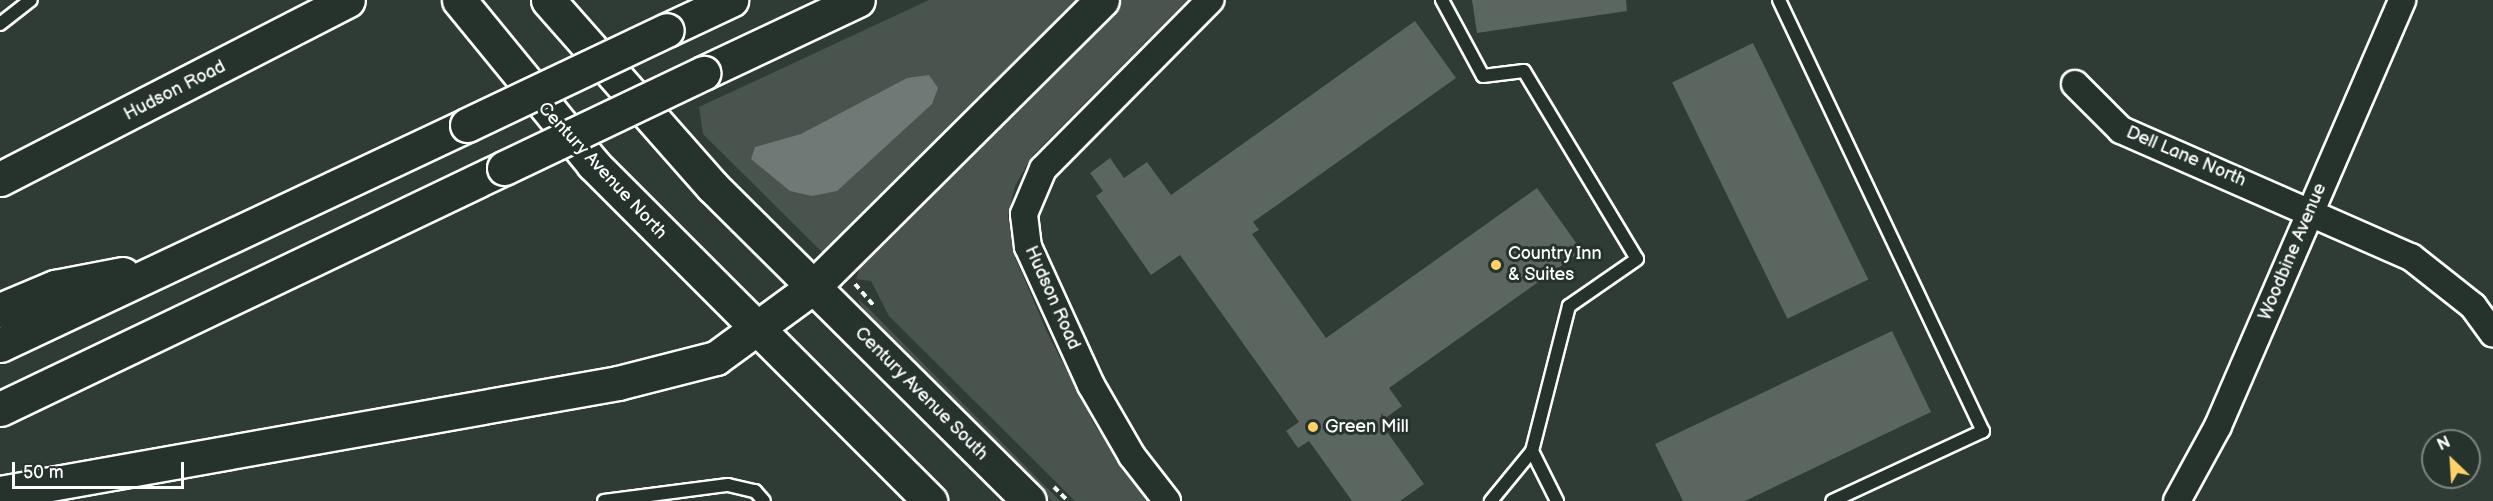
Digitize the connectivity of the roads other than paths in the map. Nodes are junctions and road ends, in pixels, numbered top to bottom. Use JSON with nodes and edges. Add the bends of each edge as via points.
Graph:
{"nodes":[{"id":1,"x":31,"y":0,"type":"edge"},
{"id":2,"x":348,"y":0,"type":"edge"},
{"id":3,"x":459,"y":0,"type":"edge"},
{"id":4,"x":548,"y":0,"type":"edge"},
{"id":5,"x":730,"y":0,"type":"edge"},
{"id":6,"x":858,"y":0,"type":"edge"},
{"id":7,"x":1102,"y":0,"type":"edge"},
{"id":8,"x":1210,"y":0,"type":"edge"},
{"id":9,"x":1442,"y":0,"type":"edge"},
{"id":10,"x":1779,"y":0,"type":"edge"},
{"id":11,"x":2402,"y":0,"type":"edge"},
{"id":12,"x":0,"y":24,"type":"edge"},
{"id":13,"x":2075,"y":84,"type":"dead end"},
{"id":14,"x":0,"y":179,"type":"edge"},
{"id":15,"x":2311,"y":211,"type":"junction"},
{"id":16,"x":172,"y":265,"type":"junction"},
{"id":17,"x":813,"y":287,"type":"junction"},
{"id":18,"x":0,"y":310,"type":"edge"},
{"id":19,"x":757,"y":333,"type":"junction"},
{"id":20,"x":2493,"y":334,"type":"edge"},
{"id":21,"x":0,"y":345,"type":"edge"},
{"id":22,"x":0,"y":409,"type":"edge"},
{"id":23,"x":1532,"y":451,"type":"junction"},
{"id":24,"x":0,"y":493,"type":"edge"},
{"id":25,"x":927,"y":500,"type":"edge"},
{"id":26,"x":604,"y":501,"type":"edge"},
{"id":27,"x":764,"y":501,"type":"edge"},
{"id":28,"x":1029,"y":501,"type":"edge"},
{"id":29,"x":1167,"y":501,"type":"edge"},
{"id":30,"x":1491,"y":501,"type":"edge"},
{"id":31,"x":1557,"y":501,"type":"edge"},
{"id":32,"x":1832,"y":501,"type":"edge"},
{"id":33,"x":2177,"y":501,"type":"edge"}],
"edges":[{"from":1,"to":12,"type":"lane"},
{"from":2,"to":14,"type":"main road","name":"Hudson Road"},
{"from":3,"to":19,"type":"main road","name":"Century Avenue North","via":[[547,114]]},
{"from":4,"to":17,"type":"main road","via":[[615,82]]},
{"from":5,"to":16,"type":"main road","bridge":true},
{"from":6,"to":22,"type":"main road","bridge":true},
{"from":7,"to":17,"type":"main road"},
{"from":8,"to":29,"type":"street","name":"Hudson Road","via":[[1043,169],[1024,214],[1028,247],[1091,385],[1132,456]]},
{"from":9,"to":23,"type":"lane","via":[[1483,76],[1524,71],[1637,259],[1569,306]]},
{"from":10,"to":32,"type":"lane","via":[[1983,430]]},
{"from":11,"to":15,"type":"street","name":"Woodbine Avenue"},
{"from":13,"to":15,"type":"street","name":"Dell Lane North","via":[[2121,130]]},
{"from":15,"to":20,"type":"street","name":"Dell Lane North","via":[[2439,275]]},
{"from":15,"to":33,"type":"street","name":"Woodbine Avenue","via":[[2218,426]]},
{"from":16,"to":18,"type":"main road","via":[[55,287]]},
{"from":16,"to":21,"type":"main road"},
{"from":17,"to":19,"type":"main road"},
{"from":17,"to":28,"type":"main road","name":"Century Avenue South"},
{"from":19,"to":24,"type":"main road","via":[[716,358],[679,370]]},
{"from":19,"to":25,"type":"main road"},
{"from":23,"to":30,"type":"lane"},
{"from":23,"to":31,"type":"lane"},
{"from":26,"to":27,"type":"lane","via":[[728,485],[755,491]]}]}
